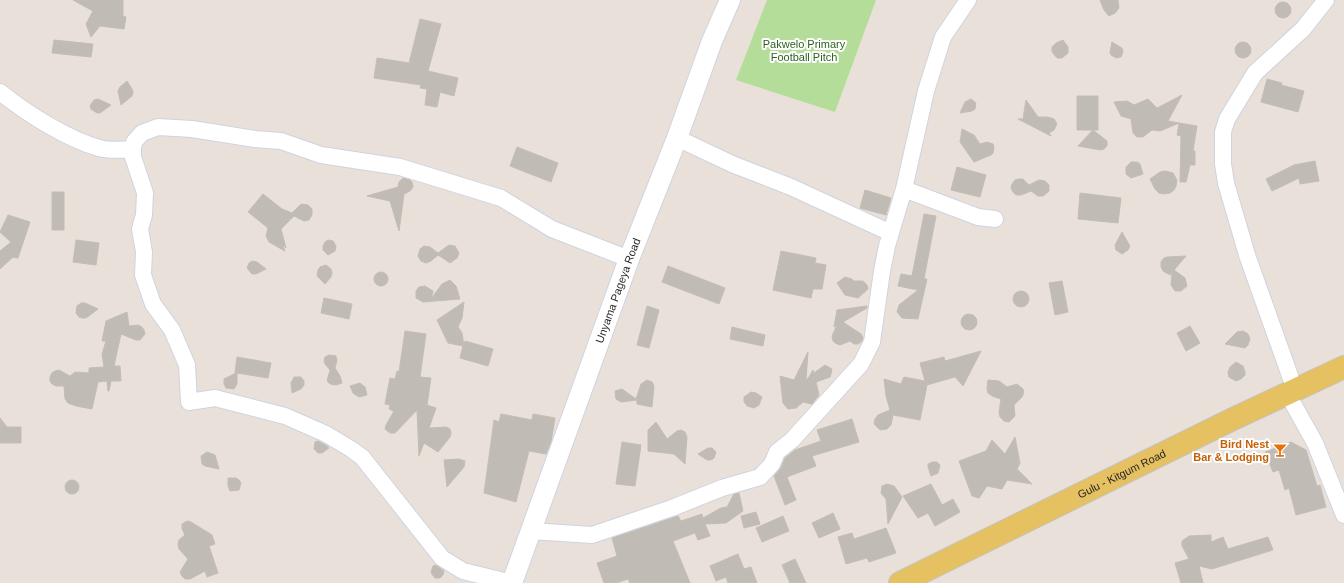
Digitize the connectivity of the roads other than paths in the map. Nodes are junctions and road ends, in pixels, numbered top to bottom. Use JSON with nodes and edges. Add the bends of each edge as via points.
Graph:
{"nodes":[{"id":1,"x":730,"y":0,"type":"edge"},
{"id":2,"x":968,"y":0,"type":"edge"},
{"id":3,"x":1326,"y":0,"type":"edge"},
{"id":4,"x":0,"y":92,"type":"edge"},
{"id":5,"x":677,"y":138,"type":"junction"},
{"id":6,"x":133,"y":149,"type":"junction"},
{"id":7,"x":904,"y":189,"type":"junction"},
{"id":8,"x":995,"y":219,"type":"dead end"},
{"id":9,"x":891,"y":233,"type":"junction"},
{"id":10,"x":629,"y":259,"type":"junction"},
{"id":11,"x":1344,"y":367,"type":"edge"},
{"id":12,"x":1291,"y":391,"type":"junction"},
{"id":13,"x":1344,"y":515,"type":"edge"},
{"id":14,"x":530,"y":531,"type":"junction"},
{"id":15,"x":512,"y":583,"type":"edge"},
{"id":16,"x":900,"y":583,"type":"edge"}],
"edges":[{"from":1,"to":5,"type":"street","name":"Unyama Pageya Road","via":[[712,41]]},
{"from":2,"to":7,"type":"street","via":[[943,37],[926,91]]},
{"from":3,"to":12,"type":"street","via":[[1303,29],[1255,73],[1227,119],[1223,132],[1226,183],[1246,255]]},
{"from":4,"to":6,"type":"street","via":[[53,128],[71,137],[99,148]]},
{"from":5,"to":9,"type":"street"},
{"from":5,"to":10,"type":"street","name":"Unyama Pageya Road"},
{"from":6,"to":10,"type":"street","via":[[134,142],[142,133],[158,127],[192,129],[281,141],[321,155],[400,167],[501,198],[552,229]]},
{"from":6,"to":15,"type":"street","via":[[133,157],[145,193],[144,215],[140,229],[144,252],[142,275],[154,304],[172,330],[187,365],[189,402],[215,398],[285,416],[326,434],[362,457],[442,558],[463,571]]},
{"from":7,"to":8,"type":"street","via":[[978,217]]},
{"from":7,"to":9,"type":"street"},
{"from":9,"to":14,"type":"street","via":[[869,351],[861,364],[778,452],[772,464],[760,477],[722,488],[592,535]]},
{"from":10,"to":14,"type":"street","name":"Unyama Pageya Road"},
{"from":11,"to":12,"type":"main road","name":"Gulu - Kitgum Road"},
{"from":12,"to":13,"type":"street","via":[[1316,443]]},
{"from":12,"to":16,"type":"main road","name":"Gulu - Kitgum Road"},
{"from":14,"to":15,"type":"street","name":"Unyama Pageya Road"}]}
